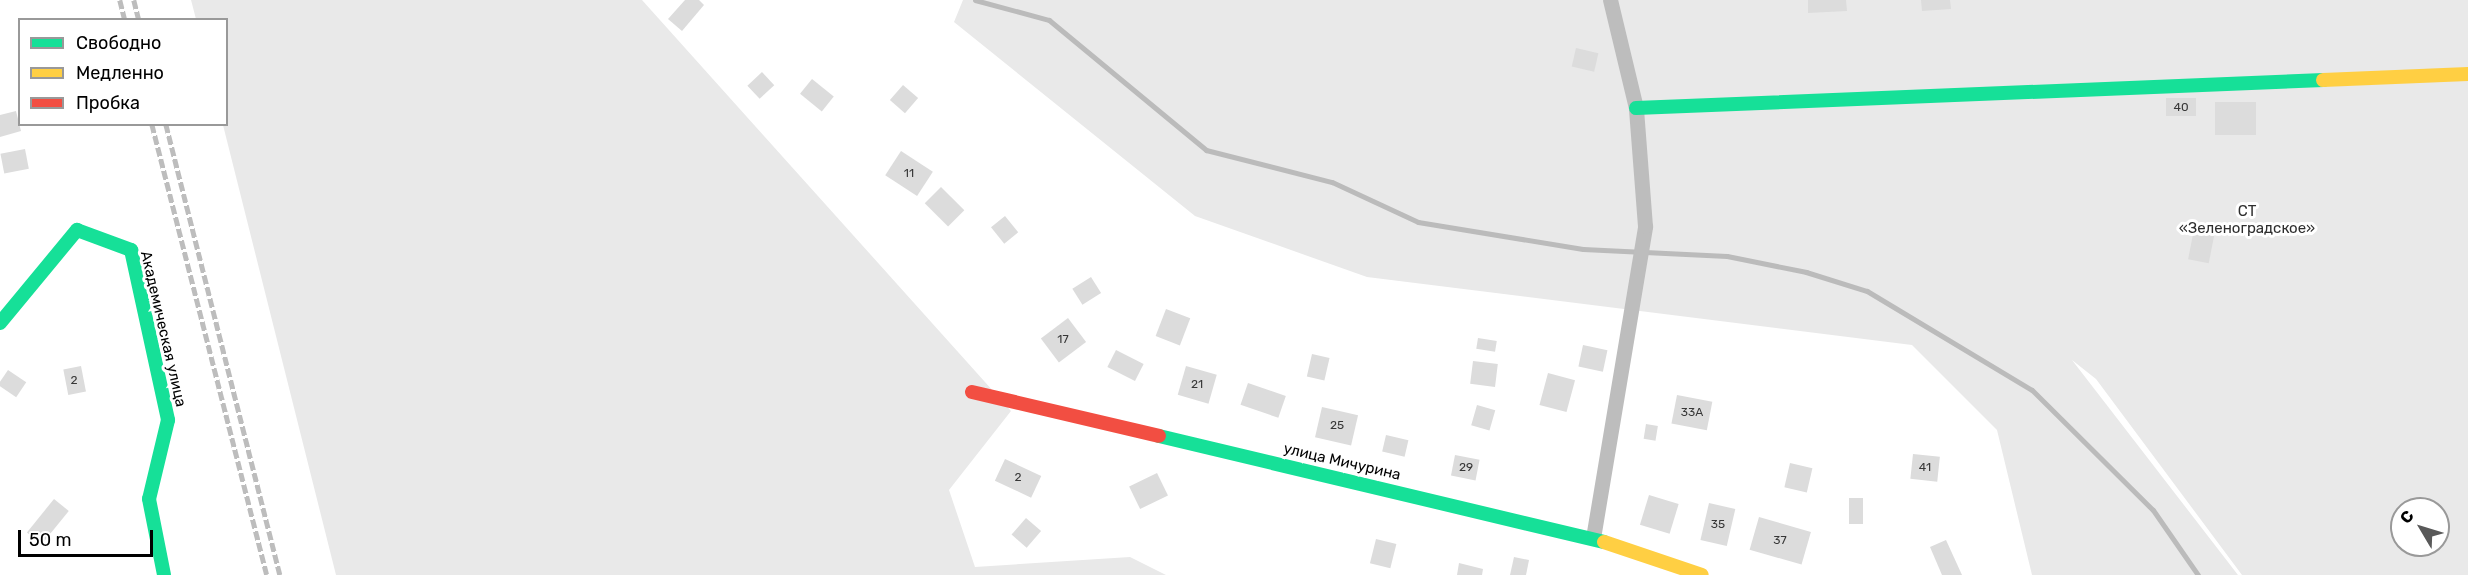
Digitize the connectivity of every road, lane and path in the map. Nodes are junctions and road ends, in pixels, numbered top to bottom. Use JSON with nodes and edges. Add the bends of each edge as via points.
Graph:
{"nodes":[{"id":1,"x":1610,"y":0,"type":"edge"},
{"id":2,"x":2468,"y":74,"type":"edge"},
{"id":3,"x":1636,"y":108,"type":"junction"},
{"id":4,"x":0,"y":323,"type":"edge"},
{"id":5,"x":972,"y":392,"type":"dead end"},
{"id":6,"x":1593,"y":538,"type":"junction"},
{"id":7,"x":164,"y":575,"type":"edge"},
{"id":8,"x":1702,"y":575,"type":"edge"}],
"edges":[{"from":1,"to":3,"type":"street"},
{"from":2,"to":3,"type":"street"},
{"from":3,"to":6,"type":"street","via":[[1645,226]]},
{"from":4,"to":7,"type":"street","name":"Академическая улица","via":[[77,230],[131,250],[168,420],[148,499]]},
{"from":5,"to":6,"type":"street","name":"улица Мичурина"},
{"from":6,"to":8,"type":"street","name":"улица Мичурина"}]}
